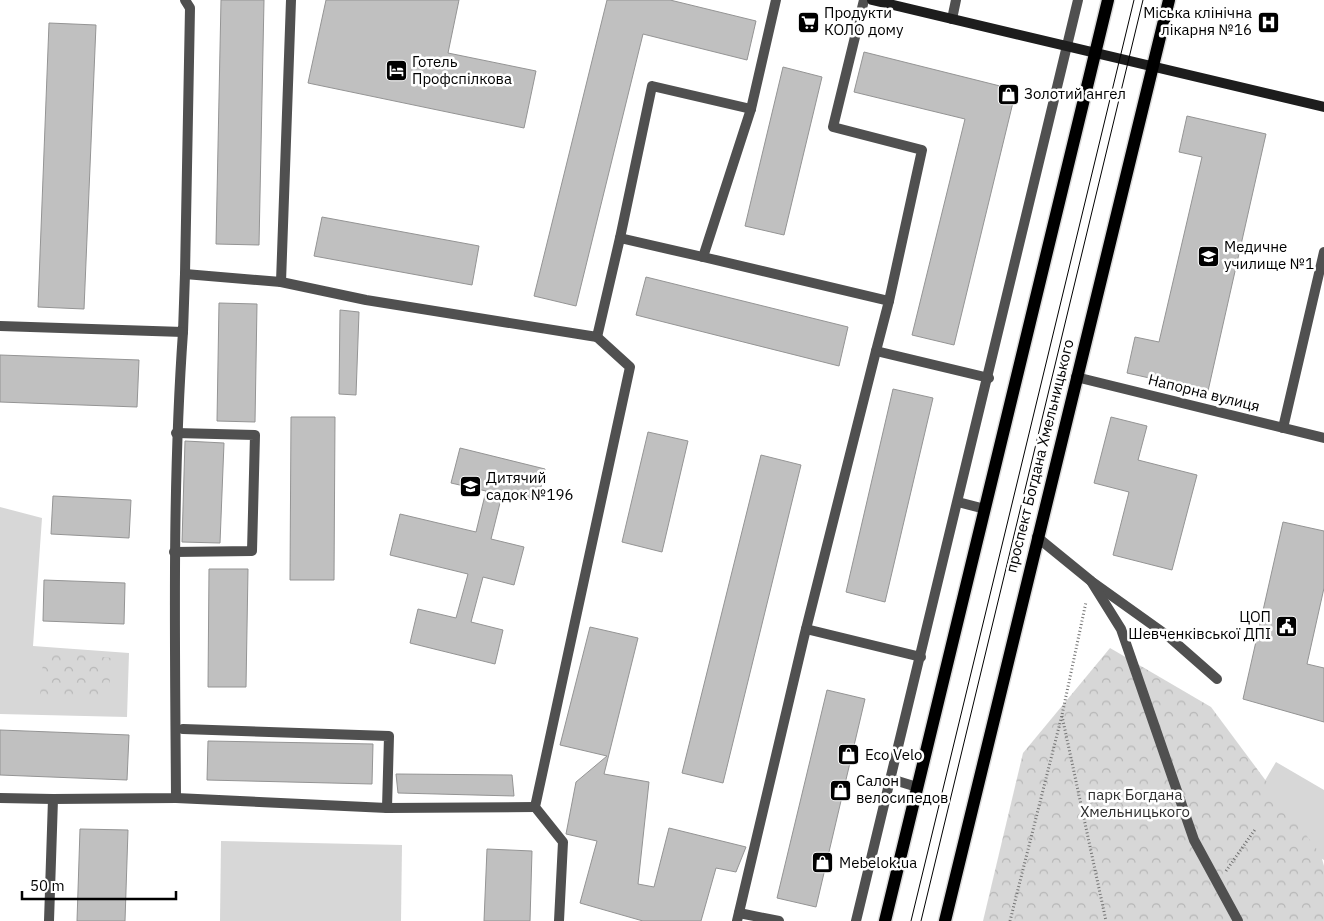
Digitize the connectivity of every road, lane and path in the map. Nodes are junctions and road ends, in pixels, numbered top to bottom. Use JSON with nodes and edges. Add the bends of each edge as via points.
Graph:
{"nodes":[{"id":1,"x":185,"y":0,"type":"edge"},
{"id":2,"x":290,"y":0,"type":"edge"},
{"id":3,"x":776,"y":0,"type":"edge"},
{"id":4,"x":864,"y":0,"type":"edge"},
{"id":5,"x":872,"y":0,"type":"edge"},
{"id":6,"x":956,"y":0,"type":"edge"},
{"id":7,"x":1078,"y":0,"type":"edge"},
{"id":8,"x":1108,"y":0,"type":"edge"},
{"id":9,"x":1169,"y":0,"type":"edge"},
{"id":10,"x":952,"y":19,"type":"junction"},
{"id":11,"x":1068,"y":46,"type":"junction"},
{"id":12,"x":1096,"y":54,"type":"junction"},
{"id":13,"x":1153,"y":66,"type":"junction"},
{"id":14,"x":1324,"y":107,"type":"edge"},
{"id":15,"x":751,"y":109,"type":"junction"},
{"id":16,"x":620,"y":238,"type":"junction"},
{"id":17,"x":1324,"y":252,"type":"edge"},
{"id":18,"x":703,"y":257,"type":"junction"},
{"id":19,"x":185,"y":274,"type":"junction"},
{"id":20,"x":281,"y":282,"type":"junction"},
{"id":21,"x":889,"y":301,"type":"junction"},
{"id":22,"x":0,"y":326,"type":"edge"},
{"id":23,"x":183,"y":332,"type":"junction"},
{"id":24,"x":597,"y":337,"type":"junction"},
{"id":25,"x":876,"y":350,"type":"junction"},
{"id":26,"x":1076,"y":377,"type":"junction"},
{"id":27,"x":988,"y":378,"type":"junction"},
{"id":28,"x":1283,"y":428,"type":"junction"},
{"id":29,"x":176,"y":433,"type":"junction"},
{"id":30,"x":1324,"y":438,"type":"edge"},
{"id":31,"x":958,"y":502,"type":"junction"},
{"id":32,"x":985,"y":509,"type":"junction"},
{"id":33,"x":1038,"y":537,"type":"junction"},
{"id":34,"x":174,"y":552,"type":"junction"},
{"id":35,"x":1091,"y":581,"type":"junction"},
{"id":36,"x":806,"y":629,"type":"junction"},
{"id":37,"x":921,"y":657,"type":"junction"},
{"id":38,"x":1217,"y":679,"type":"dead end"},
{"id":39,"x":1062,"y":715,"type":"junction"},
{"id":40,"x":183,"y":729,"type":"dead end"},
{"id":41,"x":891,"y":779,"type":"junction"},
{"id":42,"x":917,"y":787,"type":"junction"},
{"id":43,"x":0,"y":798,"type":"edge"},
{"id":44,"x":176,"y":798,"type":"junction"},
{"id":45,"x":53,"y":799,"type":"junction"},
{"id":46,"x":534,"y":807,"type":"junction"},
{"id":47,"x":387,"y":808,"type":"junction"},
{"id":48,"x":1256,"y":828,"type":"dead end"},
{"id":49,"x":1218,"y":884,"type":"junction"},
{"id":50,"x":738,"y":917,"type":"edge"},
{"id":51,"x":49,"y":921,"type":"edge"},
{"id":52,"x":560,"y":921,"type":"edge"},
{"id":53,"x":779,"y":921,"type":"edge"},
{"id":54,"x":856,"y":921,"type":"edge"},
{"id":55,"x":885,"y":921,"type":"edge"},
{"id":56,"x":945,"y":921,"type":"edge"},
{"id":57,"x":1010,"y":921,"type":"edge"},
{"id":58,"x":1106,"y":921,"type":"edge"},
{"id":59,"x":1238,"y":921,"type":"edge"}],
"edges":[{"from":1,"to":19,"type":"street","via":[[190,8]]},
{"from":2,"to":20,"type":"street"},
{"from":3,"to":15,"type":"street"},
{"from":4,"to":21,"type":"street","via":[[833,127],[922,150]]},
{"from":5,"to":10,"type":"street"},
{"from":6,"to":10,"type":"street"},
{"from":7,"to":11,"type":"street"},
{"from":8,"to":12,"type":"main road"},
{"from":9,"to":13,"type":"main road","name":"проспект Богдана Хмельницького"},
{"from":10,"to":11,"type":"street"},
{"from":11,"to":12,"type":"street"},
{"from":11,"to":27,"type":"street"},
{"from":12,"to":13,"type":"street"},
{"from":12,"to":32,"type":"main road"},
{"from":13,"to":14,"type":"street"},
{"from":13,"to":26,"type":"main road","name":"проспект Богдана Хмельницького"},
{"from":15,"to":16,"type":"street","via":[[652,86]]},
{"from":15,"to":18,"type":"street"},
{"from":16,"to":18,"type":"street"},
{"from":16,"to":24,"type":"street"},
{"from":17,"to":28,"type":"street"},
{"from":18,"to":21,"type":"street"},
{"from":19,"to":20,"type":"street"},
{"from":19,"to":23,"type":"street"},
{"from":20,"to":24,"type":"street","via":[[366,300]]},
{"from":21,"to":25,"type":"street"},
{"from":22,"to":23,"type":"street"},
{"from":23,"to":29,"type":"street"},
{"from":24,"to":46,"type":"street","via":[[630,367]]},
{"from":25,"to":27,"type":"street"},
{"from":25,"to":36,"type":"street"},
{"from":26,"to":28,"type":"street","name":"Напорна вулиця"},
{"from":26,"to":33,"type":"main road","name":"проспект Богдана Хмельницького"},
{"from":27,"to":31,"type":"street"},
{"from":28,"to":30,"type":"street","name":"Напорна вулиця"},
{"from":29,"to":34,"type":"street"},
{"from":29,"to":34,"type":"street","via":[[255,435],[252,551]]},
{"from":31,"to":32,"type":"street"},
{"from":31,"to":37,"type":"street"},
{"from":32,"to":42,"type":"main road"},
{"from":33,"to":35,"type":"street"},
{"from":33,"to":56,"type":"main road","name":"проспект Богдана Хмельницького"},
{"from":34,"to":44,"type":"street"},
{"from":35,"to":38,"type":"street","via":[[1168,636]]},
{"from":35,"to":39,"type":"path"},
{"from":35,"to":49,"type":"street","via":[[1121,629],[1180,805],[1194,840]]},
{"from":36,"to":37,"type":"street"},
{"from":36,"to":50,"type":"street"},
{"from":37,"to":41,"type":"street"},
{"from":39,"to":57,"type":"path"},
{"from":39,"to":58,"type":"path"},
{"from":40,"to":47,"type":"street","via":[[389,736]]},
{"from":41,"to":42,"type":"street"},
{"from":41,"to":54,"type":"street"},
{"from":42,"to":55,"type":"main road"},
{"from":43,"to":45,"type":"street"},
{"from":44,"to":45,"type":"street"},
{"from":44,"to":47,"type":"street"},
{"from":45,"to":51,"type":"street"},
{"from":46,"to":47,"type":"street"},
{"from":46,"to":52,"type":"street","via":[[563,842]]},
{"from":48,"to":49,"type":"path"},
{"from":49,"to":59,"type":"street"},
{"from":50,"to":53,"type":"street"}]}
